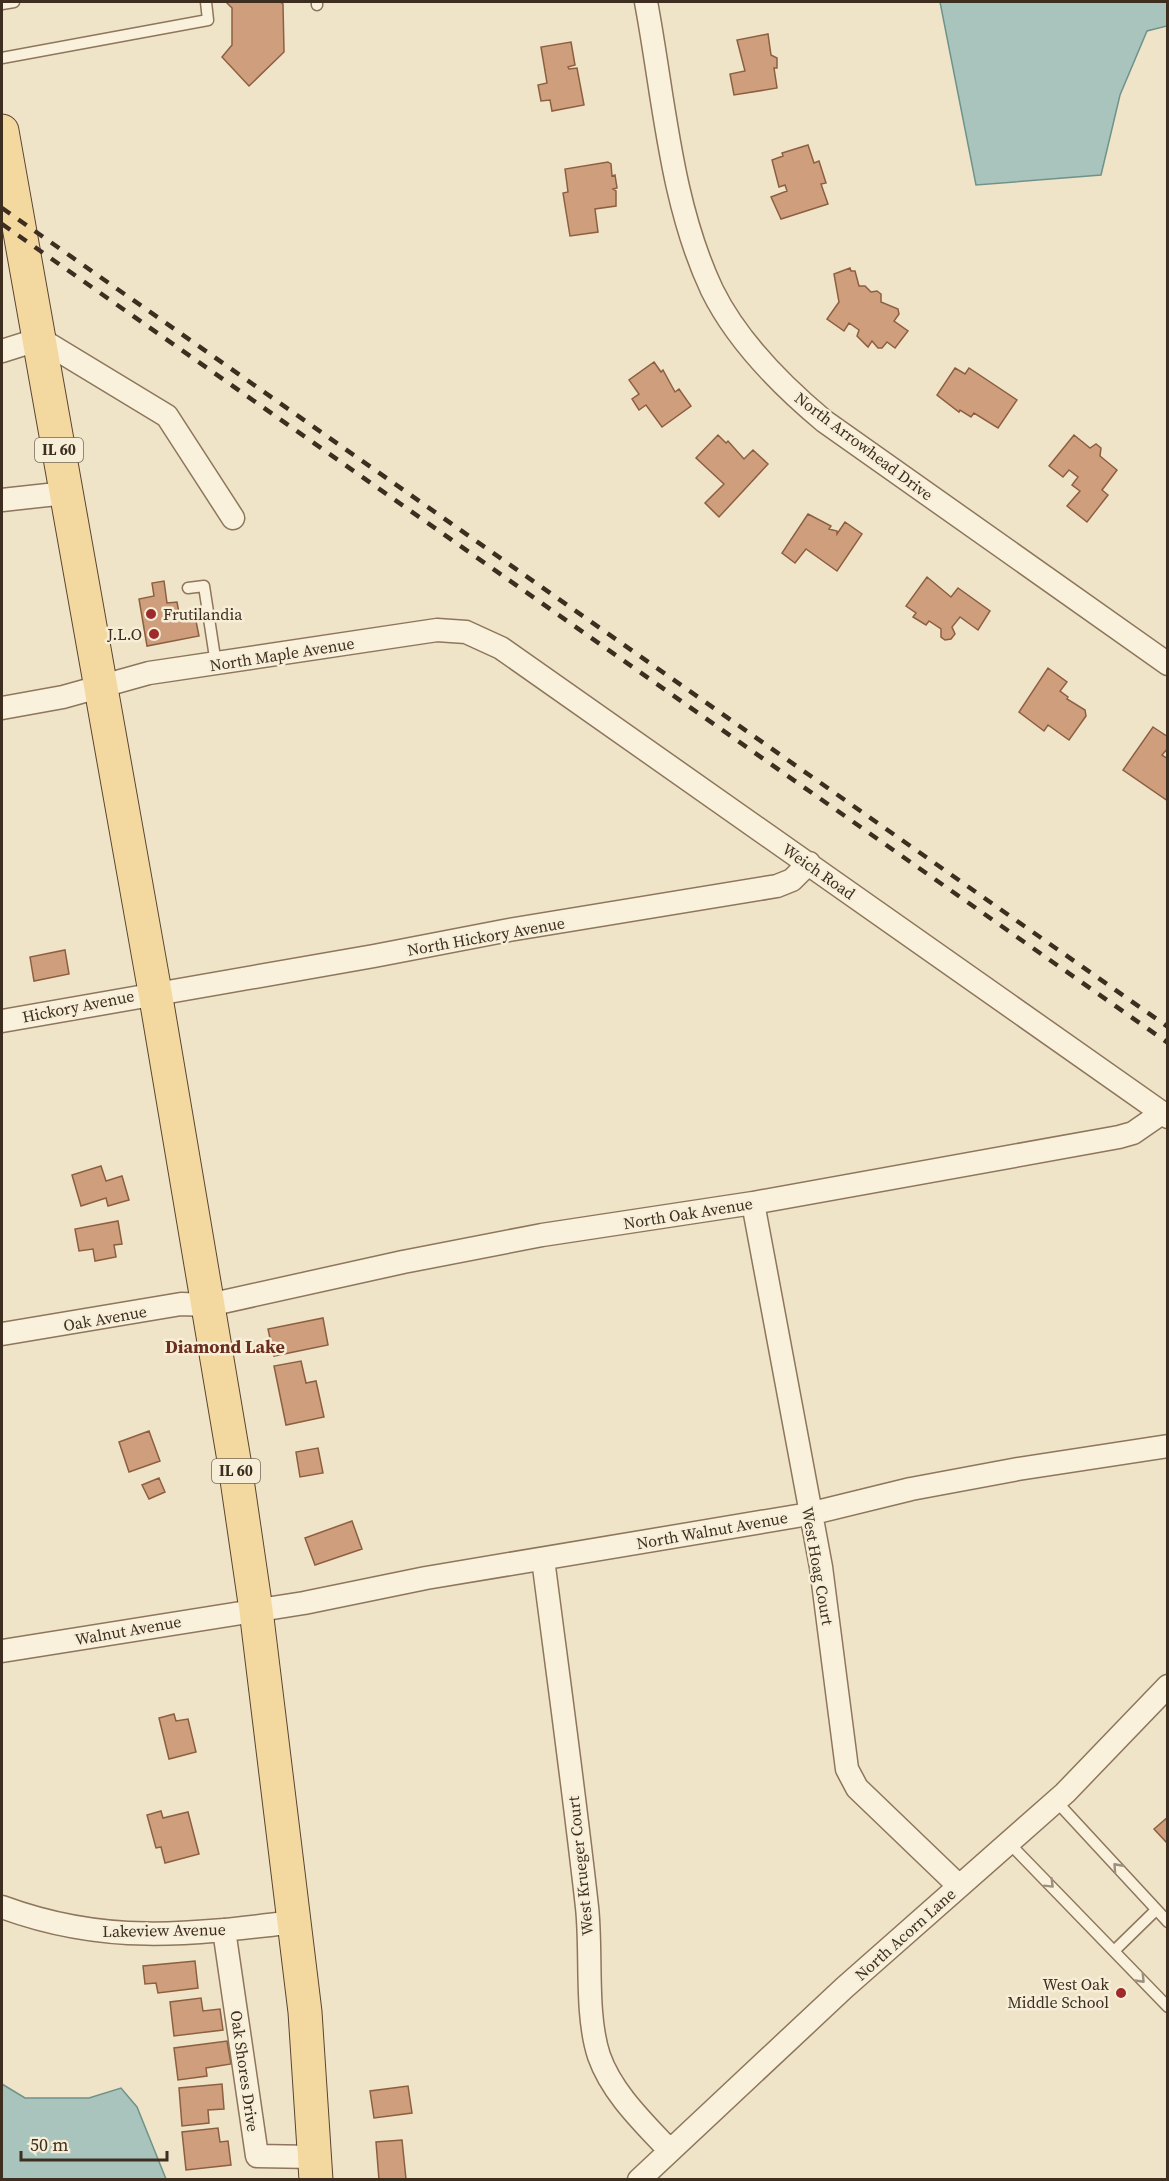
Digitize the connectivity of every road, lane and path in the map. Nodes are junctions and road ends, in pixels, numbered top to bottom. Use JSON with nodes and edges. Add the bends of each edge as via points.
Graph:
{"nodes":[{"id":1,"x":14,"y":2,"type":"edge"},
{"id":2,"x":206,"y":2,"type":"edge"},
{"id":3,"x":646,"y":2,"type":"edge"},
{"id":4,"x":2,"y":4,"type":"edge"},
{"id":5,"x":2,"y":58,"type":"edge"},
{"id":6,"x":2,"y":131,"type":"edge"},
{"id":7,"x":40,"y":339,"type":"junction"},
{"id":8,"x":2,"y":351,"type":"edge"},
{"id":9,"x":66,"y":493,"type":"junction"},
{"id":10,"x":2,"y":500,"type":"edge"},
{"id":11,"x":232,"y":518,"type":"dead end"},
{"id":12,"x":188,"y":588,"type":"dead end"},
{"id":13,"x":466,"y":632,"type":"joint"},
{"id":14,"x":216,"y":664,"type":"junction"},
{"id":15,"x":1167,"y":664,"type":"edge"},
{"id":16,"x":99,"y":688,"type":"junction"},
{"id":17,"x":2,"y":708,"type":"edge"},
{"id":18,"x":809,"y":863,"type":"junction"},
{"id":19,"x":155,"y":992,"type":"junction"},
{"id":20,"x":2,"y":1020,"type":"edge"},
{"id":21,"x":1165,"y":1115,"type":"edge"},
{"id":22,"x":753,"y":1203,"type":"junction"},
{"id":23,"x":209,"y":1305,"type":"junction"},
{"id":24,"x":2,"y":1334,"type":"edge"},
{"id":25,"x":1167,"y":1446,"type":"edge"},
{"id":26,"x":809,"y":1514,"type":"junction"},
{"id":27,"x":543,"y":1559,"type":"junction"},
{"id":28,"x":256,"y":1610,"type":"junction"},
{"id":29,"x":2,"y":1651,"type":"edge"},
{"id":30,"x":1167,"y":1686,"type":"edge"},
{"id":31,"x":1056,"y":1801,"type":"junction"},
{"id":32,"x":1009,"y":1842,"type":"junction"},
{"id":33,"x":959,"y":1886,"type":"junction"},
{"id":34,"x":2,"y":1907,"type":"edge"},
{"id":35,"x":1156,"y":1910,"type":"junction"},
{"id":36,"x":294,"y":1922,"type":"junction"},
{"id":37,"x":1167,"y":1922,"type":"edge"},
{"id":38,"x":224,"y":1930,"type":"junction"},
{"id":39,"x":1114,"y":1952,"type":"junction"},
{"id":40,"x":1167,"y":2007,"type":"edge"},
{"id":41,"x":669,"y":2150,"type":"junction"},
{"id":42,"x":315,"y":2168,"type":"edge"},
{"id":43,"x":639,"y":2180,"type":"edge"}],
"edges":[{"from":1,"to":4,"type":"lane"},
{"from":2,"to":5,"type":"lane","via":[[208,20]]},
{"from":3,"to":15,"type":"street","name":"North Arrowhead Drive","via":[[683,206],[713,292],[741,334],[789,391],[824,421]]},
{"from":6,"to":7,"type":"main road","number":"IL 60"},
{"from":7,"to":8,"type":"street"},
{"from":7,"to":9,"type":"main road","number":"IL 60"},
{"from":7,"to":11,"type":"street","via":[[167,416]]},
{"from":9,"to":10,"type":"street"},
{"from":9,"to":16,"type":"main road","number":"IL 60"},
{"from":12,"to":14,"type":"lane","via":[[204,586]]},
{"from":13,"to":14,"type":"street","name":"North Maple Avenue","via":[[437,630]]},
{"from":13,"to":18,"type":"street","name":"Weich Road","via":[[501,648]]},
{"from":14,"to":16,"type":"street","name":"North Maple Avenue","via":[[148,673]]},
{"from":16,"to":17,"type":"street","name":"North Maple Avenue"},
{"from":16,"to":19,"type":"main road","number":"IL 60"},
{"from":18,"to":19,"type":"street","name":"North Hickory Avenue","via":[[792,880],[777,886]]},
{"from":18,"to":21,"type":"street","name":"Weich Road"},
{"from":19,"to":20,"type":"street","name":"Hickory Avenue"},
{"from":19,"to":23,"type":"main road","number":"IL 60"},
{"from":21,"to":22,"type":"street","name":"North Oak Avenue","via":[[1119,1137]]},
{"from":22,"to":23,"type":"street","name":"North Oak Avenue","via":[[542,1235]]},
{"from":22,"to":26,"type":"street","name":"West Hoag Court"},
{"from":23,"to":24,"type":"street","name":"Oak Avenue","via":[[181,1304]]},
{"from":23,"to":28,"type":"main road","number":"IL 60"},
{"from":25,"to":26,"type":"street","name":"North Walnut Avenue","via":[[911,1489]]},
{"from":26,"to":27,"type":"street","name":"North Walnut Avenue"},
{"from":26,"to":33,"type":"street","name":"West Hoag Court","via":[[821,1567],[847,1768],[858,1788]]},
{"from":27,"to":28,"type":"street","name":"North Walnut Avenue"},
{"from":27,"to":41,"type":"street","name":"West Krueger Court","via":[[587,1909],[593,2022],[599,2055],[610,2081]]},
{"from":28,"to":29,"type":"street","name":"Walnut Avenue"},
{"from":28,"to":36,"type":"main road","number":"IL 60"},
{"from":30,"to":31,"type":"street","name":"North Acorn Lane"},
{"from":31,"to":32,"type":"street","name":"North Acorn Lane"},
{"from":35,"to":31,"type":"lane","one_way":true},
{"from":32,"to":33,"type":"street","name":"North Acorn Lane"},
{"from":32,"to":39,"type":"lane","one_way":true},
{"from":33,"to":41,"type":"street","name":"North Acorn Lane"},
{"from":34,"to":38,"type":"street","name":"Lakeview Avenue","via":[[43,1922],[83,1930],[129,1934]]},
{"from":35,"to":37,"type":"lane"},
{"from":35,"to":39,"type":"lane"},
{"from":36,"to":38,"type":"street","name":"Lakeview Avenue"},
{"from":36,"to":42,"type":"main road","number":"IL 60"},
{"from":38,"to":42,"type":"street","name":"Oak Shores Drive","via":[[257,2156]]},
{"from":39,"to":40,"type":"lane","one_way":true},
{"from":41,"to":43,"type":"street","name":"North Acorn Lane"}]}
